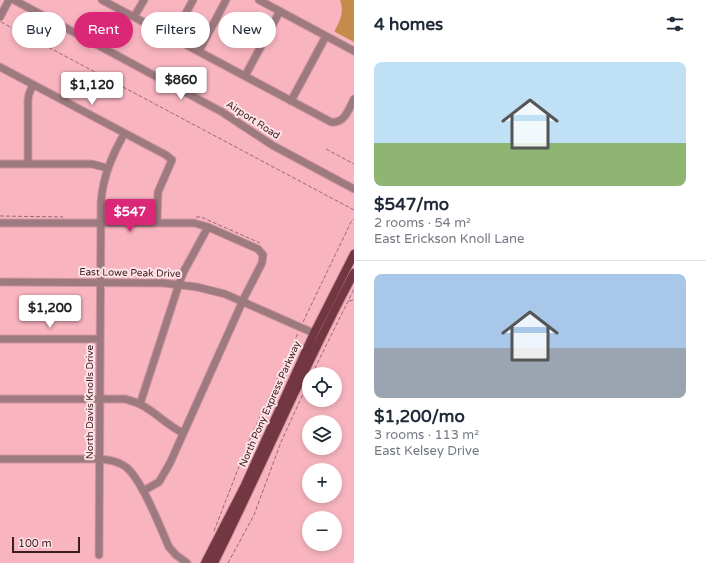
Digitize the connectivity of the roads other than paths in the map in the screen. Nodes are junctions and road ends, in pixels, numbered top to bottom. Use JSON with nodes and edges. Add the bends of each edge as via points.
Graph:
{"nodes":[{"id":1,"x":9,"y":0,"type":"edge"},
{"id":2,"x":14,"y":0,"type":"edge"},
{"id":3,"x":102,"y":0,"type":"edge"},
{"id":4,"x":144,"y":0,"type":"edge"},
{"id":5,"x":193,"y":0,"type":"edge"},
{"id":6,"x":226,"y":0,"type":"edge"},
{"id":7,"x":259,"y":0,"type":"edge"},
{"id":8,"x":280,"y":11,"type":"junction"},
{"id":9,"x":187,"y":12,"type":"edge"},
{"id":10,"x":0,"y":17,"type":"edge"},
{"id":11,"x":134,"y":17,"type":"junction"},
{"id":12,"x":141,"y":21,"type":"edge"},
{"id":13,"x":326,"y":36,"type":"junction"},
{"id":14,"x":192,"y":48,"type":"edge"},
{"id":15,"x":354,"y":51,"type":"edge"},
{"id":16,"x":199,"y":52,"type":"junction"},
{"id":17,"x":0,"y":67,"type":"edge"},
{"id":18,"x":245,"y":76,"type":"junction"},
{"id":19,"x":33,"y":85,"type":"junction"},
{"id":20,"x":354,"y":98,"type":"edge"},
{"id":21,"x":291,"y":101,"type":"junction"},
{"id":22,"x":124,"y":134,"type":"junction"},
{"id":23,"x":0,"y":164,"type":"edge"},
{"id":24,"x":28,"y":164,"type":"junction"},
{"id":25,"x":107,"y":168,"type":"junction"},
{"id":26,"x":354,"y":189,"type":"edge"},
{"id":27,"x":0,"y":223,"type":"edge"},
{"id":28,"x":157,"y":223,"type":"junction"},
{"id":29,"x":100,"y":224,"type":"junction"},
{"id":30,"x":208,"y":227,"type":"junction"},
{"id":31,"x":354,"y":254,"type":"edge"},
{"id":32,"x":354,"y":273,"type":"edge"},
{"id":33,"x":0,"y":282,"type":"edge"},
{"id":34,"x":100,"y":282,"type":"junction"},
{"id":35,"x":179,"y":284,"type":"junction"},
{"id":36,"x":243,"y":301,"type":"junction"},
{"id":37,"x":318,"y":334,"type":"junction"},
{"id":38,"x":0,"y":339,"type":"edge"},
{"id":39,"x":100,"y":339,"type":"junction"},
{"id":40,"x":0,"y":399,"type":"edge"},
{"id":41,"x":100,"y":399,"type":"junction"},
{"id":42,"x":140,"y":404,"type":"junction"},
{"id":43,"x":183,"y":433,"type":"junction"},
{"id":44,"x":0,"y":459,"type":"edge"},
{"id":45,"x":100,"y":459,"type":"junction"},
{"id":46,"x":143,"y":491,"type":"junction"},
{"id":47,"x":99,"y":555,"type":"dead end"},
{"id":48,"x":187,"y":563,"type":"edge"},
{"id":49,"x":205,"y":563,"type":"edge"},
{"id":50,"x":214,"y":563,"type":"edge"}],
"edges":[{"from":1,"to":10,"type":"street"},
{"from":2,"to":26,"type":"street","name":"Airport Road","via":[[222,112],[272,145]]},
{"from":3,"to":11,"type":"street"},
{"from":4,"to":11,"type":"street"},
{"from":5,"to":9,"type":"street"},
{"from":6,"to":16,"type":"street"},
{"from":7,"to":8,"type":"street"},
{"from":8,"to":13,"type":"street"},
{"from":8,"to":18,"type":"street"},
{"from":11,"to":12,"type":"street"},
{"from":13,"to":15,"type":"street"},
{"from":13,"to":21,"type":"street"},
{"from":14,"to":16,"type":"street"},
{"from":16,"to":18,"type":"street"},
{"from":17,"to":19,"type":"street"},
{"from":18,"to":21,"type":"street"},
{"from":19,"to":22,"type":"street"},
{"from":19,"to":24,"type":"street","via":[[28,100]]},
{"from":20,"to":21,"type":"street","via":[[338,122],[331,122]]},
{"from":22,"to":25,"type":"street","name":"North Davis Knolls Drive"},
{"from":22,"to":28,"type":"street","via":[[172,160],[158,192]]},
{"from":23,"to":24,"type":"street"},
{"from":24,"to":25,"type":"street","via":[[92,164]]},
{"from":25,"to":29,"type":"street","name":"North Davis Knolls Drive"},
{"from":27,"to":29,"type":"street"},
{"from":28,"to":29,"type":"street"},
{"from":28,"to":30,"type":"street","via":[[194,223]]},
{"from":29,"to":34,"type":"street","name":"North Davis Knolls Drive"},
{"from":30,"to":35,"type":"street"},
{"from":30,"to":36,"type":"street","via":[[258,249],[263,255],[262,263]]},
{"from":31,"to":37,"type":"main road","name":"North Pony Express Parkway"},
{"from":32,"to":37,"type":"main road","name":"North Pony Express Parkway"},
{"from":33,"to":34,"type":"street","name":"East Lowe Peak Drive"},
{"from":34,"to":35,"type":"street","name":"East Lowe Peak Drive"},
{"from":34,"to":39,"type":"street","name":"North Davis Knolls Drive"},
{"from":35,"to":36,"type":"street","name":"East Lowe Peak Drive"},
{"from":35,"to":42,"type":"street"},
{"from":36,"to":37,"type":"street","name":"East Lowe Peak Drive"},
{"from":36,"to":43,"type":"street"},
{"from":37,"to":49,"type":"main road","name":"North Pony Express Parkway"},
{"from":37,"to":50,"type":"main road","name":"North Pony Express Parkway"},
{"from":38,"to":39,"type":"street"},
{"from":39,"to":41,"type":"street","name":"North Davis Knolls Drive"},
{"from":40,"to":41,"type":"street"},
{"from":41,"to":42,"type":"street","via":[[125,399]]},
{"from":41,"to":45,"type":"street","name":"North Davis Knolls Drive"},
{"from":42,"to":43,"type":"street","via":[[172,428]]},
{"from":43,"to":46,"type":"street","via":[[159,482]]},
{"from":44,"to":45,"type":"street"},
{"from":45,"to":46,"type":"street","via":[[112,461],[126,468],[134,475]]},
{"from":45,"to":47,"type":"street","name":"North Davis Knolls Drive"},
{"from":46,"to":48,"type":"street","via":[[170,546],[176,555]]}]}
